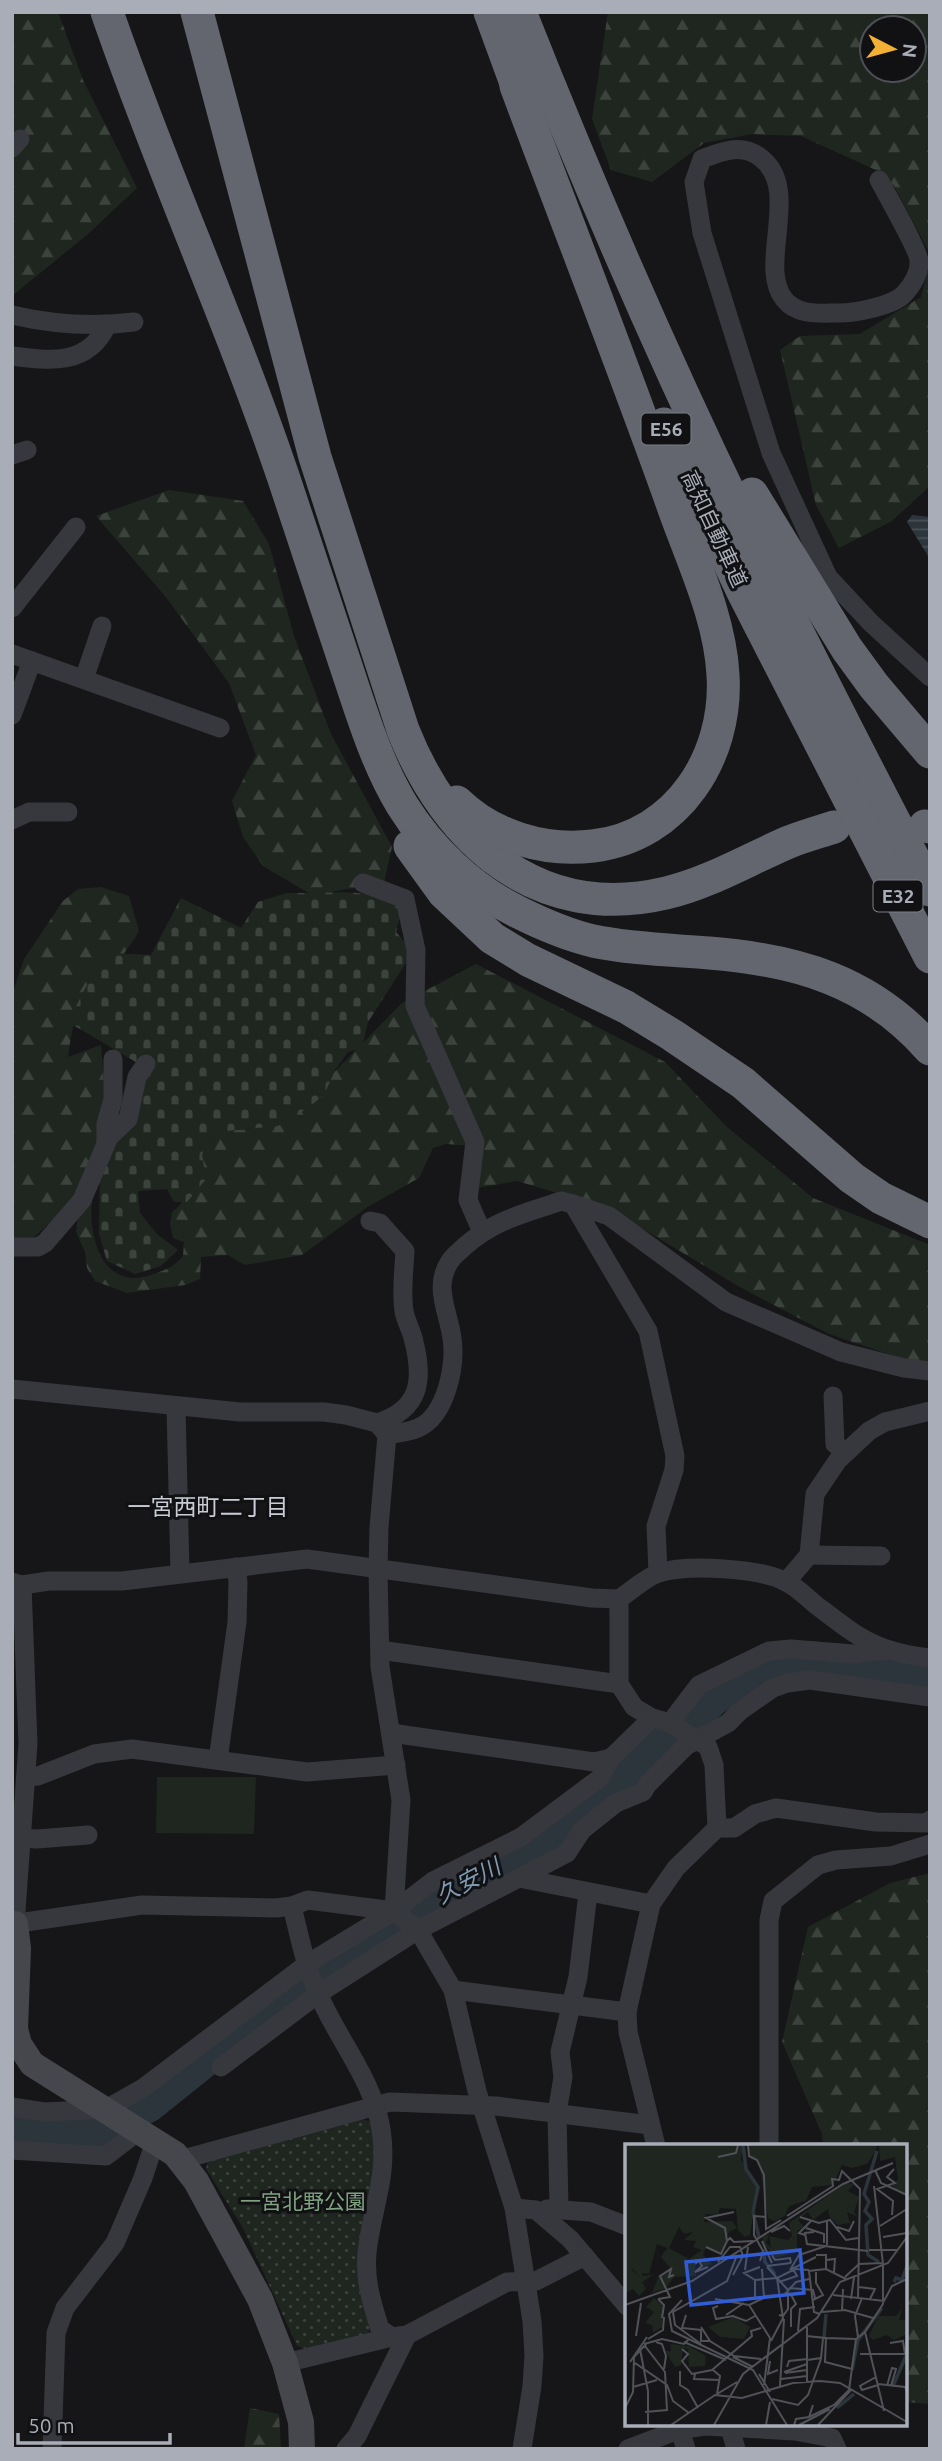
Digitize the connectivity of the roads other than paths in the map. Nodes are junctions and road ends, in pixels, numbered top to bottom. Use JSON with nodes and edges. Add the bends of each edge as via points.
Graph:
{"nodes":[{"id":1,"x":107,"y":12,"type":"edge"},
{"id":2,"x":197,"y":12,"type":"edge"},
{"id":3,"x":490,"y":12,"type":"edge"},
{"id":4,"x":520,"y":12,"type":"edge"},
{"id":5,"x":516,"y":86,"type":"junction"},
{"id":6,"x":879,"y":180,"type":"dead end"},
{"id":7,"x":624,"y":262,"type":"junction"},
{"id":8,"x":12,"y":315,"type":"edge"},
{"id":9,"x":134,"y":322,"type":"dead end"},
{"id":10,"x":107,"y":325,"type":"junction"},
{"id":11,"x":12,"y":356,"type":"edge"},
{"id":12,"x":76,"y":527,"type":"dead end"},
{"id":13,"x":14,"y":599,"type":"edge"},
{"id":14,"x":102,"y":626,"type":"dead end"},
{"id":15,"x":12,"y":654,"type":"edge"},
{"id":16,"x":32,"y":661,"type":"junction"},
{"id":17,"x":930,"y":677,"type":"edge"},
{"id":18,"x":84,"y":679,"type":"junction"},
{"id":19,"x":388,"y":686,"type":"junction"},
{"id":20,"x":356,"y":696,"type":"junction"},
{"id":21,"x":12,"y":715,"type":"edge"},
{"id":22,"x":220,"y":728,"type":"dead end"},
{"id":23,"x":930,"y":752,"type":"edge"},
{"id":24,"x":68,"y":812,"type":"dead end"},
{"id":25,"x":12,"y":820,"type":"edge"},
{"id":26,"x":834,"y":827,"type":"dead end"},
{"id":27,"x":905,"y":829,"type":"edge"},
{"id":28,"x":363,"y":883,"type":"dead end"},
{"id":29,"x":930,"y":890,"type":"edge"},
{"id":30,"x":930,"y":957,"type":"edge"},
{"id":31,"x":930,"y":1049,"type":"edge"},
{"id":32,"x":113,"y":1059,"type":"dead end"},
{"id":33,"x":146,"y":1064,"type":"dead end"},
{"id":34,"x":106,"y":1143,"type":"junction"},
{"id":35,"x":573,"y":1204,"type":"junction"},
{"id":36,"x":370,"y":1221,"type":"dead end"},
{"id":37,"x":930,"y":1222,"type":"edge"},
{"id":38,"x":482,"y":1232,"type":"junction"},
{"id":39,"x":12,"y":1247,"type":"edge"},
{"id":40,"x":930,"y":1371,"type":"edge"},
{"id":41,"x":12,"y":1389,"type":"edge"},
{"id":42,"x":833,"y":1396,"type":"dead end"},
{"id":43,"x":176,"y":1407,"type":"junction"},
{"id":44,"x":930,"y":1411,"type":"edge"},
{"id":45,"x":382,"y":1429,"type":"junction"},
{"id":46,"x":845,"y":1452,"type":"junction"},
{"id":47,"x":808,"y":1555,"type":"junction"},
{"id":48,"x":881,"y":1556,"type":"dead end"},
{"id":49,"x":236,"y":1567,"type":"junction"},
{"id":50,"x":378,"y":1569,"type":"junction"},
{"id":51,"x":180,"y":1573,"type":"junction"},
{"id":52,"x":658,"y":1573,"type":"junction"},
{"id":53,"x":786,"y":1582,"type":"junction"},
{"id":54,"x":17,"y":1584,"type":"edge"},
{"id":55,"x":619,"y":1599,"type":"junction"},
{"id":56,"x":380,"y":1650,"type":"junction"},
{"id":57,"x":886,"y":1650,"type":"junction"},
{"id":58,"x":930,"y":1658,"type":"edge"},
{"id":59,"x":619,"y":1684,"type":"junction"},
{"id":60,"x":930,"y":1697,"type":"edge"},
{"id":61,"x":661,"y":1721,"type":"junction"},
{"id":62,"x":391,"y":1733,"type":"junction"},
{"id":63,"x":695,"y":1739,"type":"junction"},
{"id":64,"x":611,"y":1758,"type":"junction"},
{"id":65,"x":218,"y":1760,"type":"junction"},
{"id":66,"x":396,"y":1765,"type":"junction"},
{"id":67,"x":26,"y":1777,"type":"junction"},
{"id":68,"x":18,"y":1801,"type":"edge"},
{"id":69,"x":930,"y":1821,"type":"edge"},
{"id":70,"x":717,"y":1828,"type":"junction"},
{"id":71,"x":88,"y":1835,"type":"dead end"},
{"id":72,"x":21,"y":1838,"type":"junction"},
{"id":73,"x":930,"y":1844,"type":"edge"},
{"id":74,"x":519,"y":1878,"type":"junction"},
{"id":75,"x":588,"y":1893,"type":"junction"},
{"id":76,"x":651,"y":1904,"type":"junction"},
{"id":77,"x":292,"y":1906,"type":"junction"},
{"id":78,"x":394,"y":1910,"type":"junction"},
{"id":79,"x":14,"y":1924,"type":"edge"},
{"id":80,"x":418,"y":1930,"type":"junction"},
{"id":81,"x":307,"y":1964,"type":"junction"},
{"id":82,"x":453,"y":1990,"type":"junction"},
{"id":83,"x":318,"y":1994,"type":"junction"},
{"id":84,"x":572,"y":2005,"type":"junction"},
{"id":85,"x":627,"y":2012,"type":"junction"},
{"id":86,"x":221,"y":2067,"type":"dead end"},
{"id":87,"x":482,"y":2105,"type":"junction"},
{"id":88,"x":12,"y":2107,"type":"edge"},
{"id":89,"x":375,"y":2107,"type":"junction"},
{"id":90,"x":106,"y":2109,"type":"junction"},
{"id":91,"x":557,"y":2113,"type":"junction"},
{"id":92,"x":650,"y":2125,"type":"junction"},
{"id":93,"x":148,"y":2136,"type":"junction"},
{"id":94,"x":655,"y":2144,"type":"edge"},
{"id":95,"x":769,"y":2144,"type":"edge"},
{"id":96,"x":12,"y":2150,"type":"edge"},
{"id":97,"x":180,"y":2160,"type":"junction"},
{"id":98,"x":514,"y":2208,"type":"junction"},
{"id":99,"x":559,"y":2208,"type":"junction"},
{"id":100,"x":536,"y":2210,"type":"junction"},
{"id":101,"x":625,"y":2225,"type":"edge"},
{"id":102,"x":585,"y":2256,"type":"junction"},
{"id":103,"x":526,"y":2281,"type":"junction"},
{"id":104,"x":625,"y":2304,"type":"edge"},
{"id":105,"x":400,"y":2336,"type":"junction"},
{"id":106,"x":285,"y":2362,"type":"junction"},
{"id":107,"x":678,"y":2427,"type":"edge"},
{"id":108,"x":738,"y":2427,"type":"edge"},
{"id":109,"x":52,"y":2449,"type":"edge"},
{"id":110,"x":302,"y":2449,"type":"edge"},
{"id":111,"x":346,"y":2449,"type":"edge"},
{"id":112,"x":522,"y":2449,"type":"edge"},
{"id":113,"x":628,"y":2449,"type":"edge"},
{"id":114,"x":685,"y":2449,"type":"edge"},
{"id":115,"x":736,"y":2449,"type":"edge"},
{"id":116,"x":837,"y":2449,"type":"edge"}],
"edges":[{"from":1,"to":20,"type":"highway","via":[[282,472]]},
{"from":2,"to":19,"type":"highway","via":[[315,457]]},
{"from":3,"to":5,"type":"highway","name":"高知自動車道","number":"E56"},
{"from":4,"to":7,"type":"highway","name":"高知自動車道","number":"E56"},
{"from":5,"to":19,"type":"highway","via":[[712,617],[724,677],[719,728],[694,787],[664,817],[610,844],[546,845],[502,833],[446,791],[416,746]]},
{"from":5,"to":27,"type":"highway","name":"高知自動車道","number":"E56","via":[[596,276],[743,592]]},
{"from":6,"to":17,"type":"street","via":[[919,259],[916,276],[903,296],[850,313],[810,313],[784,299],[775,279],[779,193],[771,165],[750,150],[724,151],[702,159],[694,182],[702,233],[771,453],[828,577]]},
{"from":7,"to":23,"type":"highway","via":[[823,612],[874,686]]},
{"from":7,"to":27,"type":"highway","name":"高知自動車道","number":"E56","via":[[770,577]]},
{"from":8,"to":10,"type":"street"},
{"from":9,"to":10,"type":"street"},
{"from":10,"to":11,"type":"street","via":[[100,340],[65,359]]},
{"from":12,"to":13,"type":"street"},
{"from":14,"to":18,"type":"street"},
{"from":15,"to":16,"type":"street"},
{"from":16,"to":18,"type":"street"},
{"from":16,"to":21,"type":"street"},
{"from":18,"to":22,"type":"street"},
{"from":19,"to":26,"type":"highway","via":[[415,760],[461,830],[496,861],[553,889],[616,899],[664,893]]},
{"from":20,"to":31,"type":"highway","via":[[402,803],[423,835],[481,890],[554,929],[590,940],[753,958],[827,975],[895,1015]]},
{"from":20,"to":37,"type":"highway","via":[[376,772],[394,816],[429,874],[460,909],[511,950],[672,1035],[743,1083],[852,1178]]},
{"from":24,"to":25,"type":"street","via":[[29,812]]},
{"from":27,"to":29,"type":"highway","name":"高知自動車道","number":"E32"},
{"from":27,"to":30,"type":"highway","name":"高知自動車道","number":"E32"},
{"from":28,"to":38,"type":"street","via":[[405,899],[416,950],[415,1006],[475,1142],[468,1200]]},
{"from":32,"to":34,"type":"street"},
{"from":33,"to":34,"type":"street","via":[[137,1077],[128,1119]]},
{"from":34,"to":39,"type":"street","via":[[82,1200],[45,1243]]},
{"from":35,"to":38,"type":"street","via":[[561,1201]]},
{"from":35,"to":40,"type":"street","via":[[609,1216],[726,1302],[841,1353]]},
{"from":35,"to":52,"type":"street","via":[[648,1331],[675,1456],[656,1526]]},
{"from":36,"to":45,"type":"street","via":[[380,1223],[405,1251],[404,1311],[414,1340],[418,1376],[414,1399]]},
{"from":38,"to":45,"type":"street","via":[[452,1258],[443,1273],[442,1297],[453,1339],[443,1401],[435,1416],[418,1427]]},
{"from":41,"to":43,"type":"street"},
{"from":42,"to":46,"type":"street","via":[[835,1444]]},
{"from":43,"to":45,"type":"street","via":[[324,1412]]},
{"from":43,"to":51,"type":"street"},
{"from":44,"to":46,"type":"street","via":[[885,1422]]},
{"from":45,"to":50,"type":"street"},
{"from":46,"to":47,"type":"street","via":[[815,1494]]},
{"from":47,"to":48,"type":"street"},
{"from":47,"to":53,"type":"street"},
{"from":49,"to":50,"type":"street","via":[[307,1559]]},
{"from":49,"to":51,"type":"street"},
{"from":49,"to":65,"type":"street","via":[[237,1622]]},
{"from":50,"to":55,"type":"street"},
{"from":50,"to":56,"type":"street"},
{"from":51,"to":54,"type":"street","via":[[122,1581]]},
{"from":52,"to":53,"type":"street","via":[[731,1569],[759,1572]]},
{"from":52,"to":55,"type":"street"},
{"from":53,"to":57,"type":"street","via":[[857,1637]]},
{"from":54,"to":67,"type":"street","via":[[28,1744]]},
{"from":55,"to":59,"type":"street"},
{"from":56,"to":59,"type":"street"},
{"from":56,"to":62,"type":"street"},
{"from":57,"to":58,"type":"street"},
{"from":57,"to":61,"type":"street","via":[[853,1654],[769,1651],[699,1685]]},
{"from":59,"to":61,"type":"street","via":[[634,1707]]},
{"from":60,"to":63,"type":"street","via":[[810,1680],[787,1683]]},
{"from":61,"to":63,"type":"street"},
{"from":61,"to":64,"type":"street"},
{"from":62,"to":64,"type":"street","via":[[594,1762]]},
{"from":62,"to":66,"type":"street"},
{"from":63,"to":70,"type":"street","via":[[708,1747],[712,1756]]},
{"from":63,"to":74,"type":"street","via":[[643,1792],[616,1802],[582,1830],[568,1853]]},
{"from":64,"to":78,"type":"street","via":[[600,1778],[521,1837],[433,1881]]},
{"from":65,"to":66,"type":"street","via":[[307,1772]]},
{"from":65,"to":67,"type":"street","via":[[113,1750]]},
{"from":66,"to":78,"type":"street","via":[[401,1800]]},
{"from":67,"to":68,"type":"street"},
{"from":68,"to":72,"type":"street"},
{"from":69,"to":70,"type":"street","via":[[877,1822],[776,1808],[755,1814],[734,1828]]},
{"from":70,"to":76,"type":"street","via":[[676,1868]]},
{"from":71,"to":72,"type":"street"},
{"from":72,"to":79,"type":"street"},
{"from":73,"to":95,"type":"street","via":[[891,1856],[825,1862],[773,1901],[769,1920]]},
{"from":74,"to":75,"type":"street"},
{"from":74,"to":80,"type":"street"},
{"from":75,"to":76,"type":"street"},
{"from":75,"to":84,"type":"street"},
{"from":76,"to":85,"type":"street"},
{"from":77,"to":78,"type":"street","via":[[308,1900]]},
{"from":77,"to":79,"type":"street","via":[[142,1905]]},
{"from":77,"to":81,"type":"street"},
{"from":78,"to":80,"type":"street"},
{"from":78,"to":81,"type":"street"},
{"from":79,"to":90,"type":"street","via":[[19,2044],[32,2064]]},
{"from":80,"to":82,"type":"street"},
{"from":80,"to":83,"type":"street"},
{"from":81,"to":83,"type":"street"},
{"from":81,"to":90,"type":"street","via":[[143,2088]]},
{"from":82,"to":84,"type":"street"},
{"from":82,"to":87,"type":"street"},
{"from":83,"to":86,"type":"street"},
{"from":83,"to":89,"type":"street"},
{"from":84,"to":85,"type":"street"},
{"from":84,"to":91,"type":"street","via":[[559,2052],[563,2077]]},
{"from":85,"to":92,"type":"street"},
{"from":87,"to":89,"type":"street","via":[[390,2102]]},
{"from":87,"to":91,"type":"street"},
{"from":87,"to":98,"type":"street"},
{"from":88,"to":90,"type":"street","via":[[44,2112]]},
{"from":89,"to":97,"type":"street"},
{"from":89,"to":105,"type":"street","via":[[383,2177],[367,2247],[367,2288],[380,2329]]},
{"from":90,"to":93,"type":"street"},
{"from":91,"to":92,"type":"street"},
{"from":91,"to":99,"type":"street"},
{"from":92,"to":94,"type":"street"},
{"from":93,"to":96,"type":"street","via":[[106,2156]]},
{"from":93,"to":97,"type":"street"},
{"from":93,"to":109,"type":"street","via":[[143,2178],[115,2243],[65,2308],[56,2333]]},
{"from":97,"to":106,"type":"street","via":[[260,2299]]},
{"from":98,"to":100,"type":"street"},
{"from":98,"to":103,"type":"street"},
{"from":99,"to":100,"type":"street"},
{"from":99,"to":101,"type":"street","via":[[591,2211]]},
{"from":100,"to":102,"type":"street"},
{"from":102,"to":103,"type":"street","via":[[536,2281]]},
{"from":102,"to":104,"type":"street"},
{"from":103,"to":105,"type":"street","via":[[507,2282]]},
{"from":103,"to":112,"type":"street","via":[[534,2356]]},
{"from":105,"to":106,"type":"street"},
{"from":105,"to":111,"type":"street","via":[[357,2436]]},
{"from":106,"to":110,"type":"street","via":[[301,2421]]},
{"from":107,"to":108,"type":"street"},
{"from":107,"to":113,"type":"street"},
{"from":107,"to":114,"type":"street"},
{"from":108,"to":115,"type":"street"},
{"from":108,"to":116,"type":"street","via":[[832,2438]]}]}
